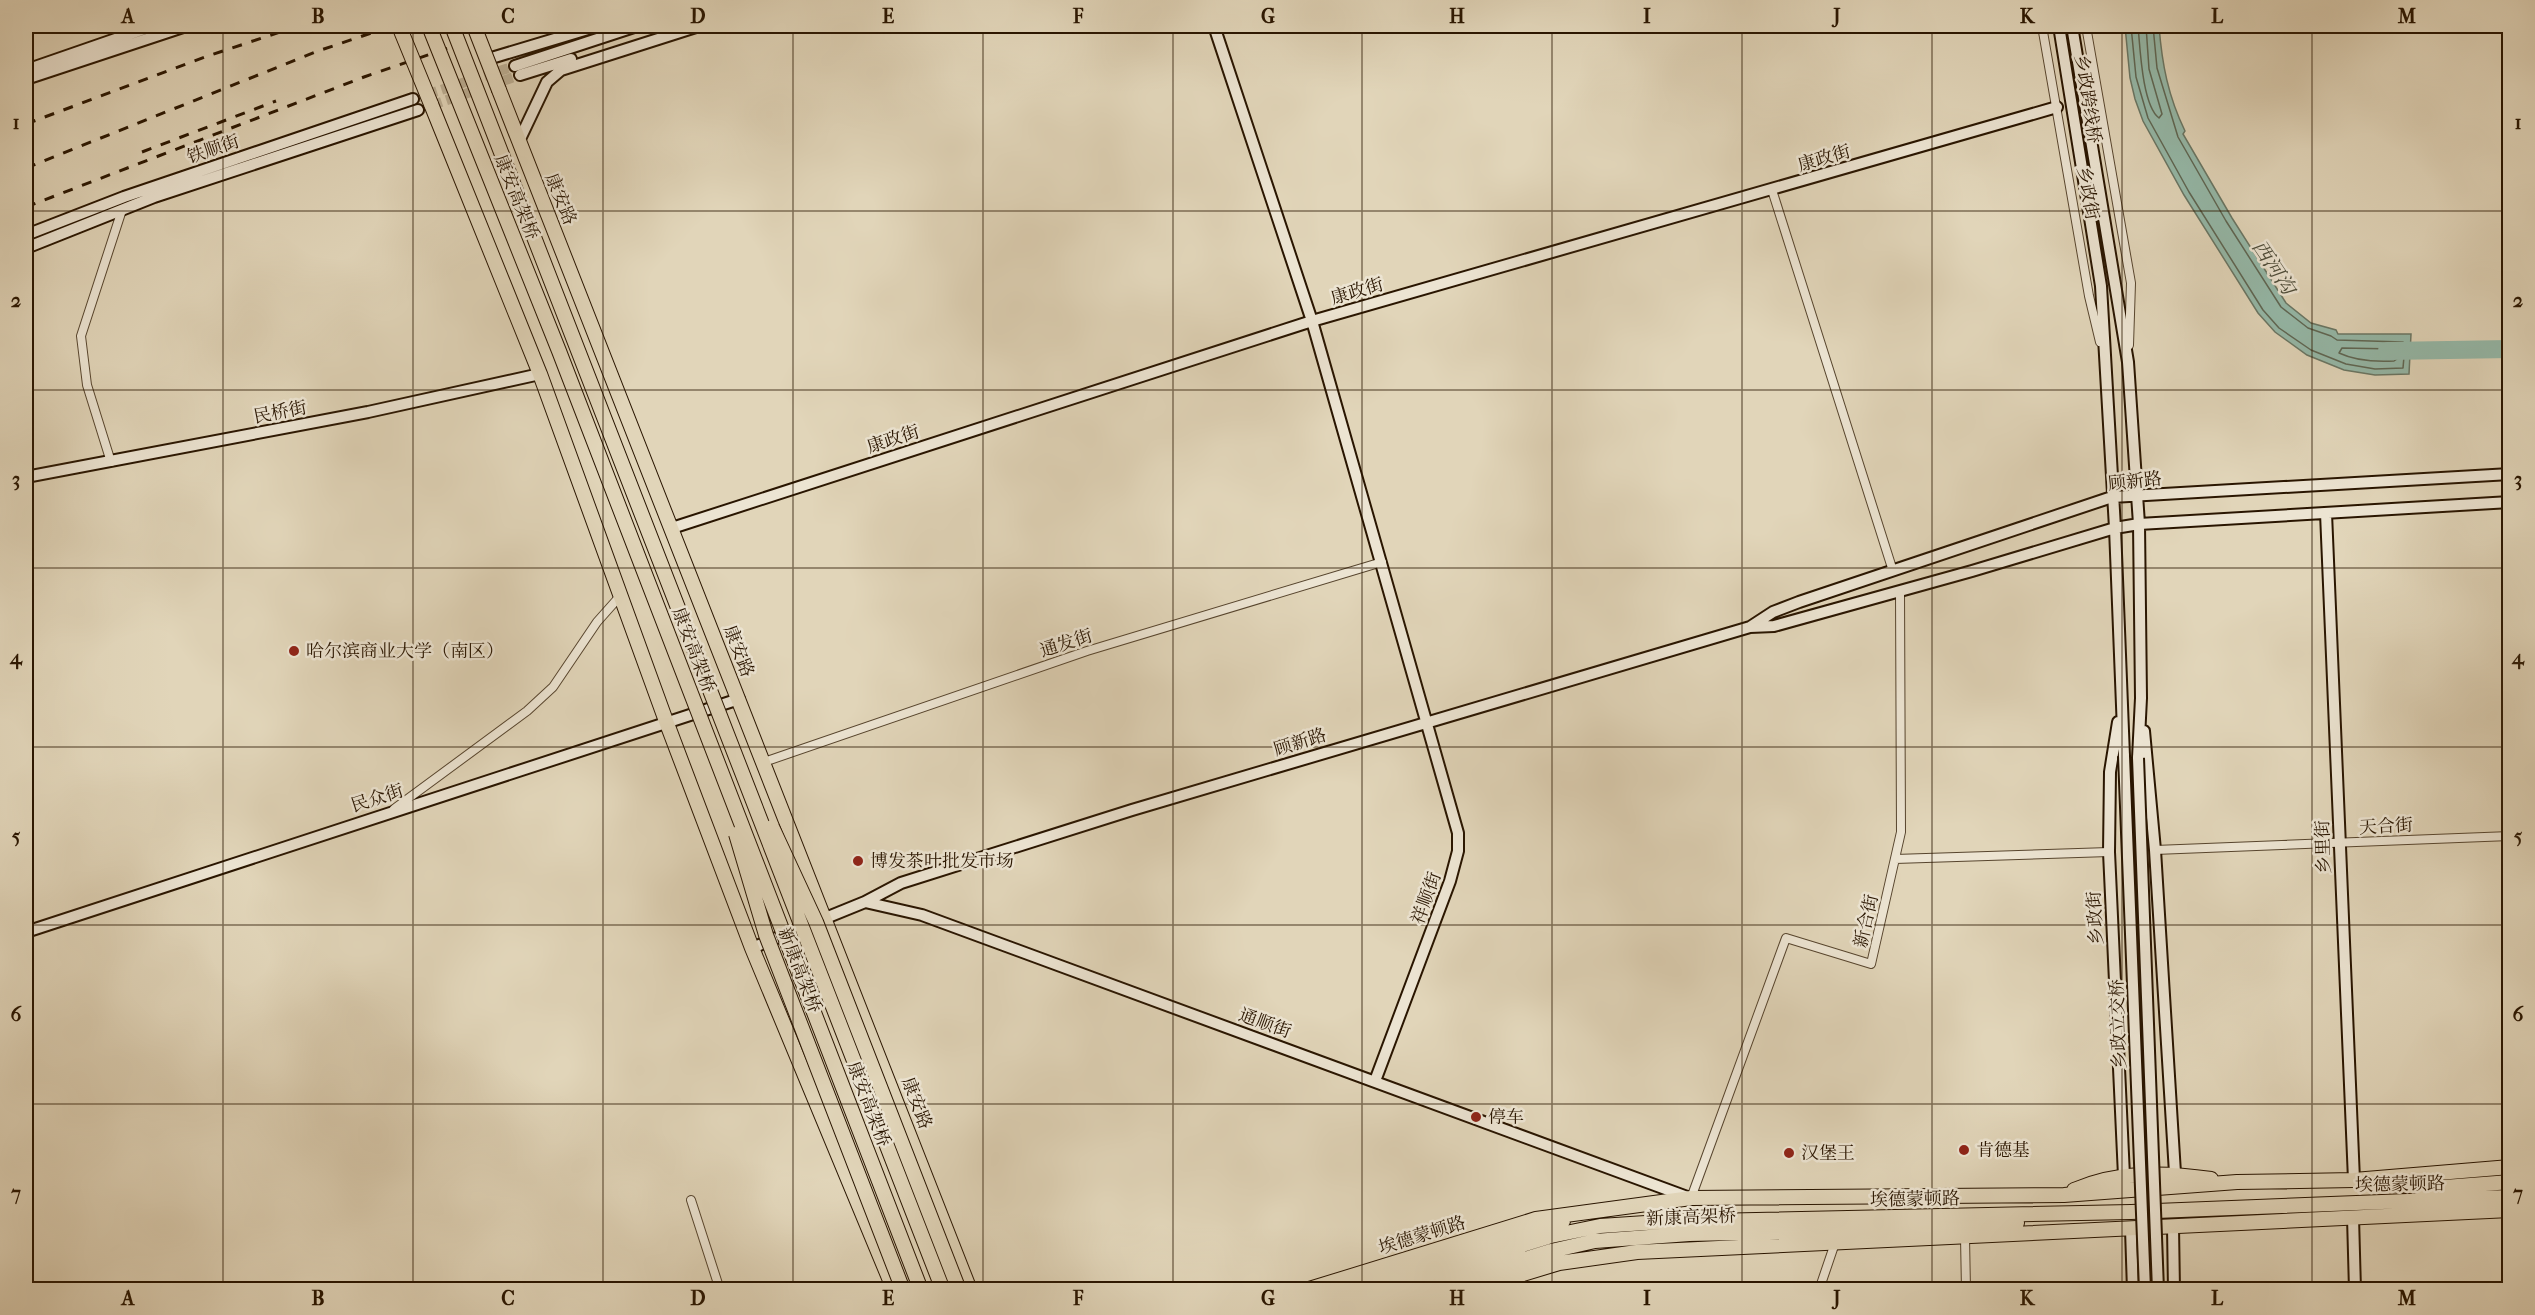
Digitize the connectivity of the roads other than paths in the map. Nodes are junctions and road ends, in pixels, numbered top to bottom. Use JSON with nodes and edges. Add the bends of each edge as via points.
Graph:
{"nodes":[{"id":1,"x":153,"y":26,"type":"edge"},
{"id":2,"x":186,"y":26,"type":"edge"},
{"id":3,"x":399,"y":26,"type":"edge"},
{"id":4,"x":429,"y":26,"type":"edge"},
{"id":5,"x":452,"y":26,"type":"edge"},
{"id":6,"x":474,"y":26,"type":"edge"},
{"id":7,"x":598,"y":26,"type":"edge"},
{"id":8,"x":637,"y":26,"type":"edge"},
{"id":9,"x":678,"y":26,"type":"edge"},
{"id":10,"x":699,"y":26,"type":"edge"},
{"id":11,"x":1214,"y":26,"type":"edge"},
{"id":12,"x":2042,"y":26,"type":"edge"},
{"id":13,"x":2059,"y":26,"type":"edge"},
{"id":14,"x":2072,"y":26,"type":"edge"},
{"id":15,"x":2086,"y":26,"type":"edge"},
{"id":16,"x":488,"y":60,"type":"junction"},
{"id":17,"x":26,"y":70,"type":"edge"},
{"id":18,"x":26,"y":79,"type":"edge"},
{"id":19,"x":421,"y":104,"type":"junction"},
{"id":20,"x":2057,"y":107,"type":"junction"},
{"id":21,"x":519,"y":141,"type":"junction"},
{"id":22,"x":1772,"y":190,"type":"junction"},
{"id":23,"x":122,"y":210,"type":"junction"},
{"id":24,"x":26,"y":235,"type":"edge"},
{"id":25,"x":26,"y":248,"type":"edge"},
{"id":26,"x":2101,"y":285,"type":"joint"},
{"id":27,"x":1312,"y":321,"type":"junction"},
{"id":28,"x":2128,"y":362,"type":"junction"},
{"id":29,"x":2106,"y":365,"type":"junction"},
{"id":30,"x":540,"y":374,"type":"junction"},
{"id":31,"x":111,"y":462,"type":"junction"},
{"id":32,"x":2510,"y":474,"type":"edge"},
{"id":33,"x":26,"y":477,"type":"edge"},
{"id":34,"x":2137,"y":496,"type":"junction"},
{"id":35,"x":2112,"y":497,"type":"junction"},
{"id":36,"x":2510,"y":502,"type":"edge"},
{"id":37,"x":2326,"y":513,"type":"junction"},
{"id":38,"x":2139,"y":524,"type":"junction"},
{"id":39,"x":672,"y":528,"type":"junction"},
{"id":40,"x":2115,"y":528,"type":"junction"},
{"id":41,"x":1382,"y":562,"type":"junction"},
{"id":42,"x":1893,"y":571,"type":"junction"},
{"id":43,"x":1900,"y":591,"type":"junction"},
{"id":44,"x":622,"y":594,"type":"junction"},
{"id":45,"x":1750,"y":627,"type":"junction"},
{"id":46,"x":694,"y":652,"type":"junction"},
{"id":47,"x":678,"y":658,"type":"junction"},
{"id":48,"x":2122,"y":695,"type":"junction"},
{"id":49,"x":2141,"y":698,"type":"junction"},
{"id":50,"x":739,"y":699,"type":"junction"},
{"id":51,"x":666,"y":722,"type":"junction"},
{"id":52,"x":1425,"y":722,"type":"junction"},
{"id":53,"x":2124,"y":756,"type":"joint"},
{"id":54,"x":2138,"y":758,"type":"joint"},
{"id":55,"x":764,"y":762,"type":"junction"},
{"id":56,"x":393,"y":810,"type":"junction"},
{"id":57,"x":2510,"y":836,"type":"edge"},
{"id":58,"x":2339,"y":843,"type":"junction"},
{"id":59,"x":2155,"y":850,"type":"junction"},
{"id":60,"x":2109,"y":852,"type":"junction"},
{"id":61,"x":1895,"y":859,"type":"junction"},
{"id":62,"x":865,"y":902,"type":"junction"},
{"id":63,"x":825,"y":919,"type":"junction"},
{"id":64,"x":26,"y":932,"type":"edge"},
{"id":65,"x":752,"y":948,"type":"junction"},
{"id":66,"x":1375,"y":1081,"type":"junction"},
{"id":67,"x":2510,"y":1167,"type":"edge"},
{"id":68,"x":2175,"y":1173,"type":"junction"},
{"id":69,"x":2124,"y":1176,"type":"junction"},
{"id":70,"x":2354,"y":1180,"type":"junction"},
{"id":71,"x":2237,"y":1182,"type":"junction"},
{"id":72,"x":2510,"y":1182,"type":"edge"},
{"id":73,"x":2064,"y":1195,"type":"junction"},
{"id":74,"x":2510,"y":1197,"type":"edge"},
{"id":75,"x":1691,"y":1198,"type":"junction"},
{"id":76,"x":691,"y":1200,"type":"dead end"},
{"id":77,"x":2361,"y":1202,"type":"junction"},
{"id":78,"x":2510,"y":1210,"type":"edge"},
{"id":79,"x":2131,"y":1212,"type":"junction"},
{"id":80,"x":1585,"y":1213,"type":"junction"},
{"id":81,"x":2433,"y":1215,"type":"junction"},
{"id":82,"x":2353,"y":1217,"type":"junction"},
{"id":83,"x":2173,"y":1227,"type":"junction"},
{"id":84,"x":2131,"y":1229,"type":"junction"},
{"id":85,"x":1966,"y":1232,"type":"junction"},
{"id":86,"x":1835,"y":1243,"type":"junction"},
{"id":87,"x":720,"y":1290,"type":"edge"},
{"id":88,"x":894,"y":1290,"type":"edge"},
{"id":89,"x":903,"y":1290,"type":"edge"},
{"id":90,"x":921,"y":1290,"type":"edge"},
{"id":91,"x":943,"y":1290,"type":"edge"},
{"id":92,"x":959,"y":1290,"type":"edge"},
{"id":93,"x":970,"y":1290,"type":"edge"},
{"id":94,"x":1306,"y":1290,"type":"edge"},
{"id":95,"x":1344,"y":1290,"type":"edge"},
{"id":96,"x":1380,"y":1290,"type":"edge"},
{"id":97,"x":1423,"y":1290,"type":"edge"},
{"id":98,"x":1471,"y":1290,"type":"edge"},
{"id":99,"x":1819,"y":1290,"type":"edge"},
{"id":100,"x":1966,"y":1290,"type":"edge"},
{"id":101,"x":2133,"y":1290,"type":"edge"},
{"id":102,"x":2145,"y":1290,"type":"edge"},
{"id":103,"x":2158,"y":1290,"type":"edge"},
{"id":104,"x":2174,"y":1290,"type":"edge"},
{"id":105,"x":2355,"y":1290,"type":"edge"}],
"edges":[{"from":1,"to":17,"type":"main road"},
{"from":2,"to":18,"type":"main road"},
{"from":3,"to":19,"type":"highway","bridge":true},
{"from":4,"to":47,"type":"highway","name":"康安高架桥","bridge":true},
{"from":5,"to":46,"type":"highway","name":"康安高架桥","bridge":true},
{"from":6,"to":16,"type":"highway","name":"康安路","bridge":true},
{"from":7,"to":16,"type":"main road"},
{"from":8,"to":9,"type":"main road","via":[[517,71]]},
{"from":10,"to":21,"type":"main road","via":[[561,70],[547,82]]},
{"from":11,"to":27,"type":"main road","name":"祥顺街"},
{"from":12,"to":20,"type":"street","name":"乡政街"},
{"from":13,"to":26,"type":"main road","name":"乡政跨线桥"},
{"from":14,"to":28,"type":"main road","name":"乡政街"},
{"from":15,"to":28,"type":"street","name":"乡政街","via":[[2131,283]]},
{"from":16,"to":21,"type":"highway","name":"康安路","bridge":true},
{"from":19,"to":23,"type":"main road"},
{"from":19,"to":24,"type":"main road","name":"铁顺街","via":[[124,197]]},
{"from":19,"to":30,"type":"highway"},
{"from":20,"to":22,"type":"main road","name":"康政街"},
{"from":20,"to":29,"type":"street","name":"乡政街","via":[[2089,296]]},
{"from":21,"to":39,"type":"highway","name":"康安路"},
{"from":22,"to":27,"type":"main road","name":"康政街"},
{"from":22,"to":42,"type":"street"},
{"from":23,"to":25,"type":"main road"},
{"from":23,"to":31,"type":"street","via":[[81,336],[87,385]]},
{"from":26,"to":29,"type":"main road","name":"乡政街"},
{"from":27,"to":39,"type":"main road","name":"康政街"},
{"from":27,"to":41,"type":"main road","name":"祥顺街"},
{"from":28,"to":34,"type":"main road","name":"乡政街"},
{"from":29,"to":35,"type":"main road","name":"乡政街"},
{"from":30,"to":31,"type":"main road","name":"民桥街"},
{"from":30,"to":44,"type":"highway"},
{"from":31,"to":33,"type":"main road","name":"民桥街"},
{"from":32,"to":34,"type":"main road","name":"顾新路"},
{"from":34,"to":35,"type":"main road","name":"顾新路"},
{"from":34,"to":38,"type":"main road","name":"乡政街"},
{"from":35,"to":40,"type":"main road","name":"乡政街"},
{"from":35,"to":42,"type":"main road","name":"顾新路"},
{"from":36,"to":37,"type":"main road","name":"顾新路"},
{"from":37,"to":38,"type":"main road","name":"顾新路"},
{"from":37,"to":58,"type":"main road","name":"乡里街"},
{"from":38,"to":40,"type":"main road","name":"顾新路"},
{"from":38,"to":49,"type":"main road","name":"乡政街"},
{"from":39,"to":50,"type":"highway","name":"康安路"},
{"from":40,"to":43,"type":"main road","name":"顾新路"},
{"from":40,"to":48,"type":"main road","name":"乡政街"},
{"from":41,"to":52,"type":"main road","name":"祥顺街"},
{"from":41,"to":55,"type":"street","name":"通发街","via":[[1087,651]]},
{"from":42,"to":45,"type":"main road","name":"顾新路","via":[[1773,612]]},
{"from":43,"to":45,"type":"main road","name":"顾新路","via":[[1774,626]]},
{"from":43,"to":61,"type":"street","name":"新合街","via":[[1901,831]]},
{"from":44,"to":51,"type":"highway"},
{"from":44,"to":56,"type":"street","via":[[597,622],[553,687],[527,711]]},
{"from":45,"to":52,"type":"main road","name":"顾新路"},
{"from":46,"to":91,"type":"highway","name":"康安高架桥","bridge":true},
{"from":46,"to":92,"type":"highway","bridge":true,"via":[[735,733],[773,830],[816,922]]},
{"from":47,"to":89,"type":"highway","name":"新康高架桥","bridge":true,"via":[[704,750],[739,842],[766,935]]},
{"from":47,"to":90,"type":"highway","name":"康安高架桥","bridge":true},
{"from":48,"to":53,"type":"main road","name":"乡政街"},
{"from":48,"to":60,"type":"main road","name":"乡政街","via":[[2110,772]]},
{"from":49,"to":54,"type":"main road","name":"乡政街"},
{"from":49,"to":59,"type":"main road","name":"乡政街"},
{"from":50,"to":51,"type":"main road","name":"民众街"},
{"from":50,"to":55,"type":"highway","name":"康安路"},
{"from":51,"to":56,"type":"main road","name":"民众街"},
{"from":51,"to":65,"type":"highway"},
{"from":52,"to":62,"type":"main road","name":"顾新路","via":[[901,883]]},
{"from":52,"to":66,"type":"main road","name":"祥顺街","via":[[1458,833],[1458,851]]},
{"from":53,"to":102,"type":"main road","name":"乡政立交桥","bridge":true},
{"from":54,"to":103,"type":"main road","name":"乡政立交桥","bridge":true},
{"from":55,"to":63,"type":"highway","name":"康安路"},
{"from":56,"to":64,"type":"main road","name":"民众街"},
{"from":57,"to":58,"type":"street","name":"天合街"},
{"from":58,"to":59,"type":"street","name":"天合街"},
{"from":58,"to":70,"type":"main road","name":"乡里街"},
{"from":59,"to":68,"type":"main road","name":"乡政街"},
{"from":60,"to":61,"type":"street"},
{"from":60,"to":69,"type":"main road","name":"乡政街"},
{"from":61,"to":75,"type":"street","name":"新合街","via":[[1871,964],[1786,938]]},
{"from":62,"to":63,"type":"main road"},
{"from":62,"to":66,"type":"main road","name":"通顺街","via":[[922,915]]},
{"from":63,"to":65,"type":"main road"},
{"from":63,"to":93,"type":"highway","name":"康安路"},
{"from":65,"to":88,"type":"highway"},
{"from":66,"to":75,"type":"main road","name":"通顺街"},
{"from":67,"to":70,"type":"highway","name":"埃德蒙顿路"},
{"from":68,"to":69,"type":"highway"},
{"from":68,"to":71,"type":"highway"},
{"from":69,"to":73,"type":"highway","via":[[2096,1181]]},
{"from":70,"to":71,"type":"highway","name":"埃德蒙顿路"},
{"from":70,"to":72,"type":"highway","name":"埃德蒙顿路","via":[[2432,1188]]},
{"from":71,"to":73,"type":"highway","name":"埃德蒙顿路"},
{"from":73,"to":75,"type":"highway","name":"埃德蒙顿路"},
{"from":74,"to":77,"type":"highway","name":"埃德蒙顿路"},
{"from":75,"to":80,"type":"highway","name":"埃德蒙顿路"},
{"from":76,"to":87,"type":"street"},
{"from":77,"to":79,"type":"highway","name":"埃德蒙顿路"},
{"from":77,"to":81,"type":"highway"},
{"from":78,"to":81,"type":"highway","name":"埃德蒙顿路"},
{"from":79,"to":85,"type":"highway"},
{"from":79,"to":96,"type":"highway","name":"埃德蒙顿路","via":[[1600,1226],[1551,1236]]},
{"from":80,"to":94,"type":"highway","name":"埃德蒙顿路","via":[[1536,1219]]},
{"from":80,"to":95,"type":"highway","name":"埃德蒙顿路"},
{"from":81,"to":82,"type":"highway","name":"埃德蒙顿路"},
{"from":82,"to":83,"type":"highway","name":"埃德蒙顿路"},
{"from":82,"to":105,"type":"main road"},
{"from":83,"to":84,"type":"highway","name":"埃德蒙顿路"},
{"from":83,"to":104,"type":"main road"},
{"from":84,"to":85,"type":"highway","name":"埃德蒙顿路"},
{"from":84,"to":101,"type":"main road"},
{"from":85,"to":86,"type":"highway","name":"埃德蒙顿路"},
{"from":85,"to":97,"type":"highway","name":"新康高架桥","via":[[1689,1234],[1595,1241]]},
{"from":85,"to":100,"type":"street"},
{"from":86,"to":98,"type":"highway","name":"埃德蒙顿路","via":[[1636,1252],[1559,1263]]},
{"from":86,"to":99,"type":"street"}]}
